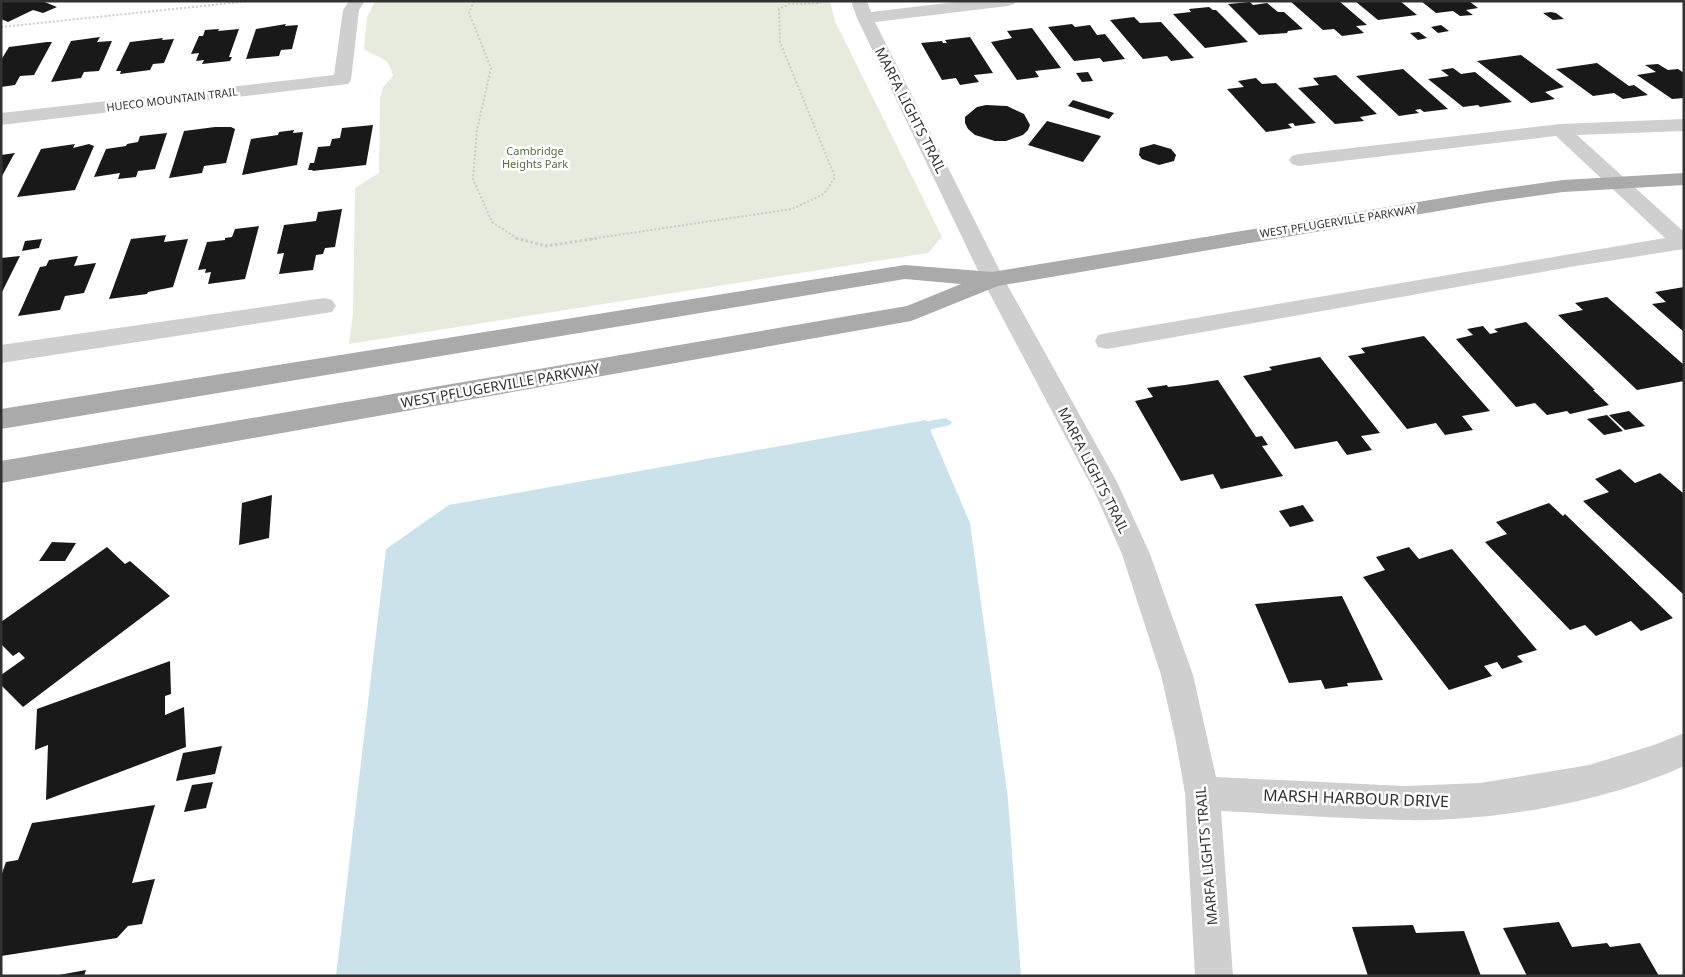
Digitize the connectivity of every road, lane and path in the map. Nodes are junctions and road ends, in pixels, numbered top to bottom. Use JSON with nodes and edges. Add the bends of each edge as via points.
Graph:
{"nodes":[{"id":1,"x":250,"y":1,"type":"edge"},
{"id":2,"x":357,"y":1,"type":"edge"},
{"id":3,"x":474,"y":1,"type":"edge"},
{"id":4,"x":784,"y":1,"type":"edge"},
{"id":5,"x":1008,"y":1,"type":"edge"},
{"id":6,"x":821,"y":3,"type":"dead end"},
{"id":7,"x":789,"y":4,"type":"junction"},
{"id":8,"x":862,"y":10,"type":"edge"},
{"id":9,"x":1,"y":27,"type":"edge"},
{"id":10,"x":1,"y":119,"type":"edge"},
{"id":11,"x":1684,"y":125,"type":"edge"},
{"id":12,"x":1560,"y":130,"type":"junction"},
{"id":13,"x":1299,"y":160,"type":"dead end"},
{"id":14,"x":1684,"y":179,"type":"edge"},
{"id":15,"x":1617,"y":182,"type":"junction"},
{"id":16,"x":1683,"y":242,"type":"edge"},
{"id":17,"x":993,"y":279,"type":"junction"},
{"id":18,"x":324,"y":306,"type":"dead end"},
{"id":19,"x":1107,"y":341,"type":"dead end"},
{"id":20,"x":1,"y":354,"type":"edge"},
{"id":21,"x":1,"y":419,"type":"edge"},
{"id":22,"x":1,"y":472,"type":"edge"},
{"id":23,"x":1684,"y":749,"type":"edge"},
{"id":24,"x":1202,"y":794,"type":"junction"},
{"id":25,"x":1214,"y":976,"type":"edge"}],
"edges":[{"from":1,"to":9,"type":"path"},
{"from":2,"to":10,"type":"street","name":"HUECO MOUNTAIN TRAIL","via":[[351,10],[342,80]]},
{"from":3,"to":7,"type":"path","via":[[469,13],[491,68],[477,130],[473,179],[492,222],[519,240],[546,246],[792,209],[824,194],[836,177],[780,42],[779,9]]},
{"from":4,"to":7,"type":"path"},
{"from":5,"to":8,"type":"street"},
{"from":6,"to":7,"type":"path"},
{"from":8,"to":17,"type":"street","name":"MARFA LIGHTS TRAIL"},
{"from":11,"to":12,"type":"street"},
{"from":12,"to":13,"type":"street"},
{"from":12,"to":15,"type":"street"},
{"from":14,"to":15,"type":"main road","name":"WEST PFLUGERVILLE PARKWAY"},
{"from":15,"to":16,"type":"street"},
{"from":15,"to":17,"type":"main road","name":"WEST PFLUGERVILLE PARKWAY","via":[[1491,196]]},
{"from":16,"to":19,"type":"street"},
{"from":17,"to":21,"type":"main road","name":"WEST PFLUGERVILLE PARKWAY","via":[[905,272]]},
{"from":17,"to":22,"type":"main road","name":"WEST PFLUGERVILLE PARKWAY","via":[[911,313]]},
{"from":17,"to":24,"type":"street","name":"MARFA LIGHTS TRAIL","via":[[1107,490],[1136,554],[1177,675]]},
{"from":18,"to":20,"type":"street"},
{"from":23,"to":24,"type":"street","name":"MARSH HARBOUR DRIVE","via":[[1589,782],[1480,800],[1404,803]]},
{"from":24,"to":25,"type":"street","name":"MARFA LIGHTS TRAIL"}]}
